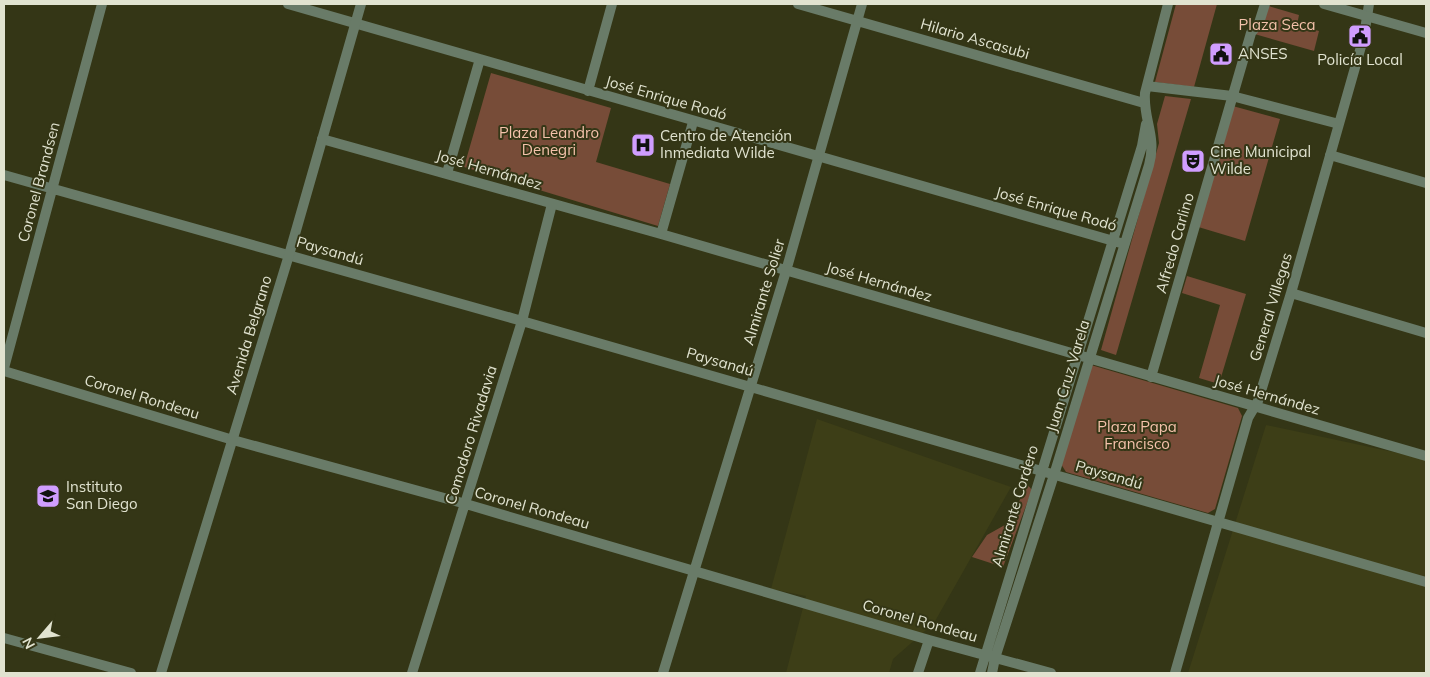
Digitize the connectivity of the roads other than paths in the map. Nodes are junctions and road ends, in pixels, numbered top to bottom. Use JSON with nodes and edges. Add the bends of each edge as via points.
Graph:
{"nodes":[{"id":1,"x":102,"y":4,"type":"edge"},
{"id":2,"x":288,"y":4,"type":"edge"},
{"id":3,"x":361,"y":4,"type":"edge"},
{"id":4,"x":612,"y":4,"type":"edge"},
{"id":5,"x":798,"y":4,"type":"edge"},
{"id":6,"x":862,"y":4,"type":"edge"},
{"id":7,"x":1168,"y":4,"type":"edge"},
{"id":8,"x":1265,"y":4,"type":"edge"},
{"id":9,"x":1324,"y":4,"type":"edge"},
{"id":10,"x":1369,"y":4,"type":"edge"},
{"id":11,"x":1368,"y":16,"type":"junction"},
{"id":12,"x":857,"y":21,"type":"junction"},
{"id":13,"x":356,"y":22,"type":"junction"},
{"id":14,"x":1426,"y":33,"type":"edge"},
{"id":15,"x":480,"y":59,"type":"junction"},
{"id":16,"x":1146,"y":86,"type":"junction"},
{"id":17,"x":588,"y":91,"type":"junction"},
{"id":18,"x":1232,"y":96,"type":"junction"},
{"id":19,"x":1144,"y":103,"type":"junction"},
{"id":20,"x":1147,"y":118,"type":"junction"},
{"id":21,"x":693,"y":122,"type":"junction"},
{"id":22,"x":1339,"y":124,"type":"junction"},
{"id":23,"x":322,"y":139,"type":"junction"},
{"id":24,"x":1330,"y":155,"type":"junction"},
{"id":25,"x":819,"y":156,"type":"junction"},
{"id":26,"x":447,"y":173,"type":"junction"},
{"id":27,"x":4,"y":175,"type":"edge"},
{"id":28,"x":1426,"y":183,"type":"edge"},
{"id":29,"x":53,"y":188,"type":"junction"},
{"id":30,"x":552,"y":204,"type":"junction"},
{"id":31,"x":661,"y":234,"type":"junction"},
{"id":32,"x":1112,"y":241,"type":"junction"},
{"id":33,"x":1124,"y":244,"type":"junction"},
{"id":34,"x":289,"y":255,"type":"junction"},
{"id":35,"x":786,"y":270,"type":"junction"},
{"id":36,"x":1291,"y":294,"type":"junction"},
{"id":37,"x":522,"y":321,"type":"junction"},
{"id":38,"x":1426,"y":333,"type":"edge"},
{"id":39,"x":1077,"y":356,"type":"junction"},
{"id":40,"x":1088,"y":359,"type":"junction"},
{"id":41,"x":4,"y":370,"type":"edge"},
{"id":42,"x":1151,"y":377,"type":"junction"},
{"id":43,"x":751,"y":387,"type":"junction"},
{"id":44,"x":1255,"y":408,"type":"junction"},
{"id":45,"x":233,"y":440,"type":"junction"},
{"id":46,"x":1426,"y":456,"type":"edge"},
{"id":47,"x":1042,"y":471,"type":"junction"},
{"id":48,"x":1054,"y":475,"type":"junction"},
{"id":49,"x":466,"y":504,"type":"junction"},
{"id":50,"x":1218,"y":523,"type":"junction"},
{"id":51,"x":696,"y":572,"type":"junction"},
{"id":52,"x":1426,"y":582,"type":"edge"},
{"id":53,"x":4,"y":638,"type":"edge"},
{"id":54,"x":929,"y":640,"type":"junction"},
{"id":55,"x":989,"y":656,"type":"junction"},
{"id":56,"x":131,"y":673,"type":"edge"},
{"id":57,"x":161,"y":673,"type":"edge"},
{"id":58,"x":412,"y":673,"type":"edge"},
{"id":59,"x":663,"y":673,"type":"edge"},
{"id":60,"x":918,"y":673,"type":"edge"},
{"id":61,"x":980,"y":673,"type":"edge"},
{"id":62,"x":992,"y":673,"type":"edge"},
{"id":63,"x":1051,"y":673,"type":"edge"},
{"id":64,"x":1175,"y":673,"type":"edge"}],
"edges":[{"from":1,"to":29,"type":"street","name":"Coronel Brandsen"},
{"from":2,"to":13,"type":"street","name":"José Enrique Rodó"},
{"from":3,"to":13,"type":"street","name":"Avenida Belgrano"},
{"from":4,"to":17,"type":"street"},
{"from":5,"to":12,"type":"street","name":"Hilario Ascasubi"},
{"from":6,"to":12,"type":"street","name":"Almirante Solier"},
{"from":7,"to":16,"type":"street"},
{"from":8,"to":18,"type":"street","name":"Alfredo Carlino","via":[[1259,23],[1250,33]]},
{"from":9,"to":11,"type":"street"},
{"from":10,"to":11,"type":"street","name":"General Villegas"},
{"from":11,"to":14,"type":"street"},
{"from":11,"to":22,"type":"street","name":"General Villegas"},
{"from":12,"to":19,"type":"street","name":"Hilario Ascasubi"},
{"from":12,"to":25,"type":"street","name":"Almirante Solier"},
{"from":13,"to":15,"type":"street","name":"José Enrique Rodó"},
{"from":13,"to":23,"type":"street","name":"Avenida Belgrano"},
{"from":15,"to":17,"type":"street","name":"José Enrique Rodó"},
{"from":15,"to":26,"type":"street"},
{"from":16,"to":18,"type":"street"},
{"from":16,"to":19,"type":"street","name":"Juan Cruz Varela"},
{"from":17,"to":21,"type":"street","name":"José Enrique Rodó"},
{"from":18,"to":22,"type":"street"},
{"from":18,"to":42,"type":"street","name":"Alfredo Carlino"},
{"from":19,"to":20,"type":"street","name":"Juan Cruz Varela"},
{"from":20,"to":32,"type":"street","name":"Almirante Cordero","via":[[1142,146]]},
{"from":20,"to":33,"type":"street","name":"Juan Cruz Varela","via":[[1152,154]]},
{"from":21,"to":25,"type":"street","name":"José Enrique Rodó"},
{"from":21,"to":31,"type":"street"},
{"from":22,"to":24,"type":"street","name":"General Villegas"},
{"from":23,"to":26,"type":"street","name":"José Hernández"},
{"from":23,"to":34,"type":"street","name":"Avenida Belgrano"},
{"from":24,"to":28,"type":"street"},
{"from":24,"to":36,"type":"street","name":"General Villegas"},
{"from":25,"to":32,"type":"street","name":"José Enrique Rodó"},
{"from":25,"to":35,"type":"street","name":"Almirante Solier"},
{"from":26,"to":30,"type":"street","name":"José Hernández"},
{"from":27,"to":29,"type":"street","name":"Paysandú"},
{"from":29,"to":34,"type":"street","name":"Paysandú"},
{"from":29,"to":41,"type":"street","name":"Coronel Brandsen"},
{"from":30,"to":31,"type":"street","name":"José Hernández"},
{"from":30,"to":37,"type":"street","name":"Comodoro Rivadavia"},
{"from":31,"to":35,"type":"street","name":"José Hernández"},
{"from":32,"to":33,"type":"street","name":"José Enrique Rodó"},
{"from":32,"to":39,"type":"street","name":"Almirante Cordero"},
{"from":33,"to":40,"type":"street","name":"Juan Cruz Varela"},
{"from":34,"to":37,"type":"street","name":"Paysandú"},
{"from":34,"to":45,"type":"street","name":"Avenida Belgrano"},
{"from":35,"to":39,"type":"street","name":"José Hernández"},
{"from":35,"to":43,"type":"street","name":"Almirante Solier"},
{"from":36,"to":38,"type":"street"},
{"from":36,"to":44,"type":"street","name":"General Villegas"},
{"from":37,"to":43,"type":"street","name":"Paysandú"},
{"from":37,"to":49,"type":"street","name":"Comodoro Rivadavia"},
{"from":39,"to":40,"type":"street","name":"José Hernández"},
{"from":39,"to":47,"type":"street","name":"Almirante Cordero"},
{"from":40,"to":42,"type":"street","name":"José Hernández"},
{"from":40,"to":48,"type":"street","name":"Juan Cruz Varela"},
{"from":41,"to":45,"type":"street","name":"Coronel Rondeau"},
{"from":42,"to":44,"type":"street","name":"José Hernández"},
{"from":43,"to":47,"type":"street","name":"Paysandú"},
{"from":43,"to":51,"type":"street","name":"Almirante Solier"},
{"from":44,"to":46,"type":"street","name":"José Hernández"},
{"from":44,"to":50,"type":"street","name":"General Villegas","via":[[1248,418]]},
{"from":45,"to":49,"type":"street","name":"Coronel Rondeau"},
{"from":45,"to":57,"type":"street","name":"Avenida Belgrano"},
{"from":47,"to":48,"type":"street","name":"Paysandú"},
{"from":47,"to":55,"type":"street","name":"Almirante Cordero"},
{"from":48,"to":50,"type":"street","name":"Paysandú"},
{"from":48,"to":55,"type":"street","name":"Juan Cruz Varela"},
{"from":49,"to":51,"type":"street","name":"Coronel Rondeau"},
{"from":49,"to":58,"type":"street","name":"Comodoro Rivadavia"},
{"from":50,"to":52,"type":"street","name":"Paysandú"},
{"from":50,"to":64,"type":"street","name":"General Villegas"},
{"from":51,"to":54,"type":"street","name":"Coronel Rondeau"},
{"from":51,"to":59,"type":"street","name":"Almirante Solier"},
{"from":53,"to":56,"type":"street"},
{"from":54,"to":55,"type":"street","name":"Coronel Rondeau"},
{"from":54,"to":60,"type":"street"},
{"from":55,"to":61,"type":"street","name":"Almirante Cordero"},
{"from":55,"to":62,"type":"street","name":"Juan Cruz Varela"},
{"from":55,"to":63,"type":"street","name":"Coronel Rondeau"}]}
